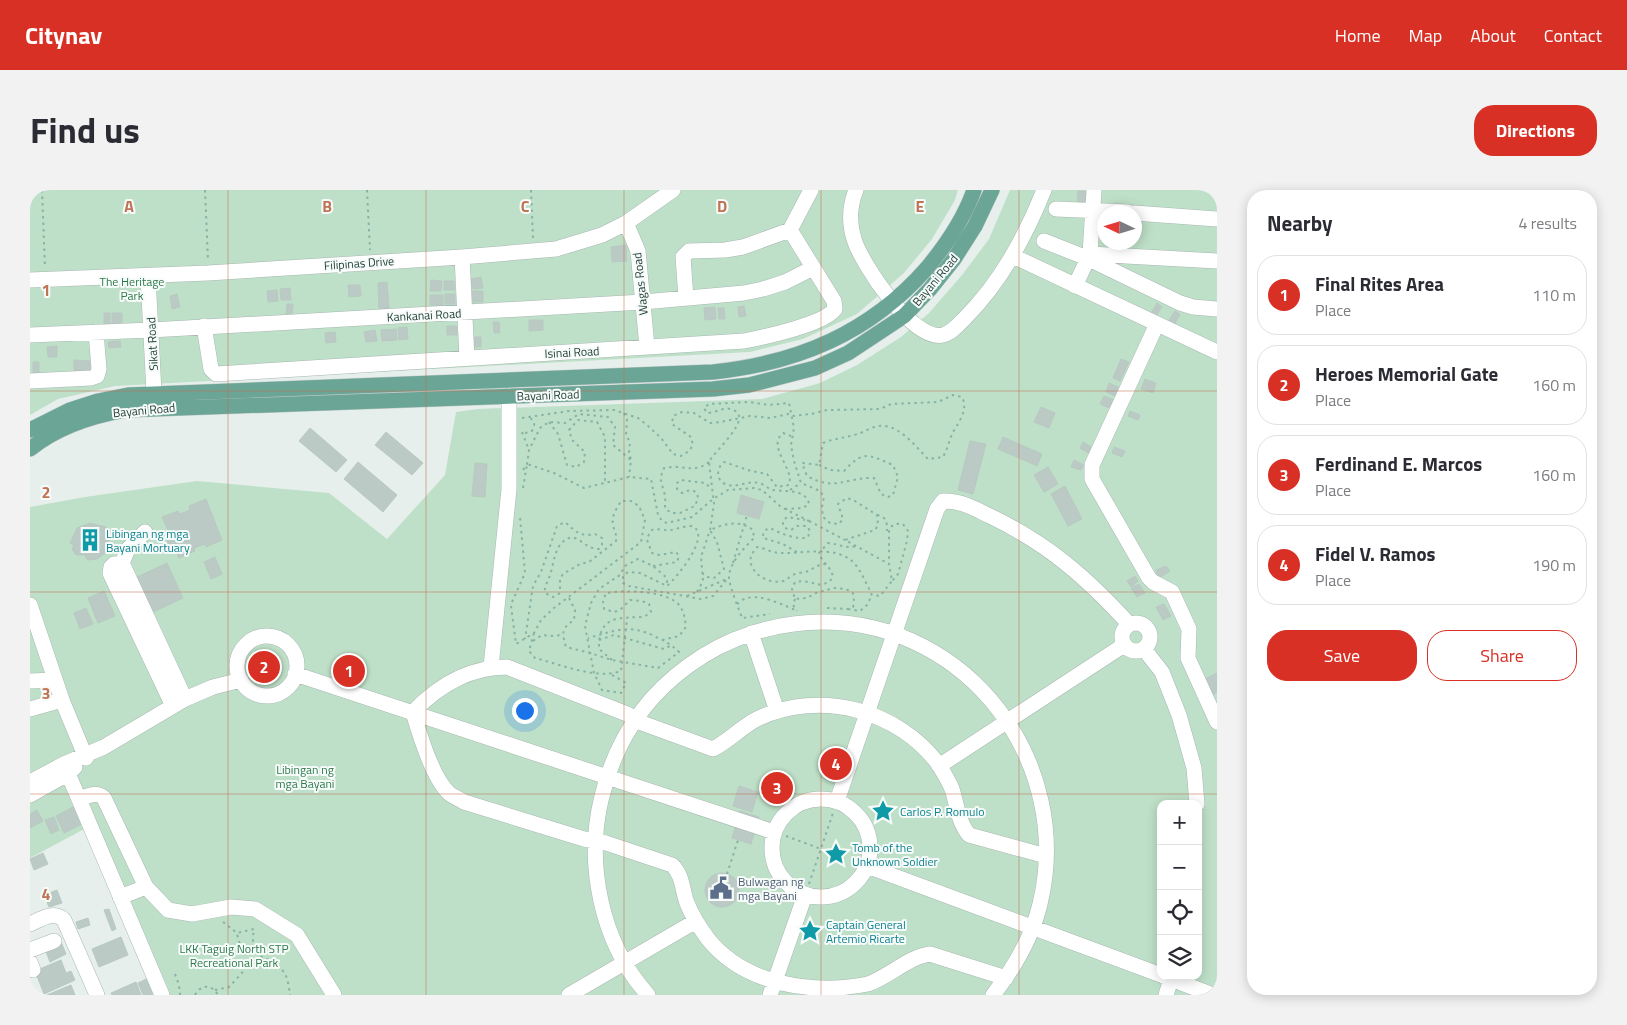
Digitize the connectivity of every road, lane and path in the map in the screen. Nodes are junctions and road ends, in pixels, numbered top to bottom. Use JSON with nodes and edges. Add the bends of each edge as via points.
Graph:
{"nodes":[{"id":1,"x":42,"y":190,"type":"edge"},
{"id":2,"x":205,"y":190,"type":"edge"},
{"id":3,"x":367,"y":190,"type":"edge"},
{"id":4,"x":531,"y":190,"type":"edge"},
{"id":5,"x":673,"y":190,"type":"edge"},
{"id":6,"x":811,"y":190,"type":"edge"},
{"id":7,"x":856,"y":190,"type":"edge"},
{"id":8,"x":974,"y":190,"type":"edge"},
{"id":9,"x":992,"y":190,"type":"edge"},
{"id":10,"x":1044,"y":190,"type":"edge"},
{"id":11,"x":1094,"y":190,"type":"edge"},
{"id":12,"x":1056,"y":209,"type":"dead end"},
{"id":13,"x":1092,"y":210,"type":"junction"},
{"id":14,"x":1097,"y":210,"type":"edge"},
{"id":15,"x":1142,"y":214,"type":"edge"},
{"id":16,"x":1217,"y":219,"type":"edge"},
{"id":17,"x":626,"y":223,"type":"junction"},
{"id":18,"x":790,"y":230,"type":"junction"},
{"id":19,"x":1044,"y":241,"type":"dead end"},
{"id":20,"x":533,"y":252,"type":"junction"},
{"id":21,"x":1013,"y":256,"type":"junction"},
{"id":22,"x":1088,"y":256,"type":"junction"},
{"id":23,"x":462,"y":257,"type":"junction"},
{"id":24,"x":1217,"y":261,"type":"edge"},
{"id":25,"x":370,"y":262,"type":"junction"},
{"id":26,"x":813,"y":268,"type":"junction"},
{"id":27,"x":208,"y":273,"type":"junction"},
{"id":28,"x":148,"y":276,"type":"junction"},
{"id":29,"x":30,"y":280,"type":"edge"},
{"id":30,"x":45,"y":280,"type":"junction"},
{"id":31,"x":1075,"y":286,"type":"junction"},
{"id":32,"x":686,"y":298,"type":"junction"},
{"id":33,"x":893,"y":301,"type":"junction"},
{"id":34,"x":643,"y":302,"type":"junction"},
{"id":35,"x":1217,"y":309,"type":"edge"},
{"id":36,"x":465,"y":313,"type":"junction"},
{"id":37,"x":904,"y":316,"type":"junction"},
{"id":38,"x":1157,"y":324,"type":"junction"},
{"id":39,"x":204,"y":326,"type":"junction"},
{"id":40,"x":151,"y":330,"type":"junction"},
{"id":41,"x":96,"y":332,"type":"junction"},
{"id":42,"x":30,"y":334,"type":"edge"},
{"id":43,"x":647,"y":347,"type":"junction"},
{"id":44,"x":1217,"y":352,"type":"edge"},
{"id":45,"x":467,"y":358,"type":"junction"},
{"id":46,"x":30,"y":381,"type":"edge"},
{"id":47,"x":155,"y":394,"type":"junction"},
{"id":48,"x":509,"y":396,"type":"junction"},
{"id":49,"x":624,"y":414,"type":"junction"},
{"id":50,"x":792,"y":416,"type":"junction"},
{"id":51,"x":740,"y":417,"type":"junction"},
{"id":52,"x":549,"y":422,"type":"junction"},
{"id":53,"x":30,"y":430,"type":"edge"},
{"id":54,"x":792,"y":436,"type":"junction"},
{"id":55,"x":30,"y":449,"type":"edge"},
{"id":56,"x":529,"y":450,"type":"junction"},
{"id":57,"x":631,"y":460,"type":"junction"},
{"id":58,"x":709,"y":462,"type":"junction"},
{"id":59,"x":527,"y":464,"type":"junction"},
{"id":60,"x":819,"y":465,"type":"junction"},
{"id":61,"x":523,"y":470,"type":"dead end"},
{"id":62,"x":629,"y":477,"type":"junction"},
{"id":63,"x":606,"y":482,"type":"junction"},
{"id":64,"x":800,"y":483,"type":"junction"},
{"id":65,"x":712,"y":490,"type":"junction"},
{"id":66,"x":790,"y":490,"type":"junction"},
{"id":67,"x":521,"y":495,"type":"dead end"},
{"id":68,"x":713,"y":499,"type":"junction"},
{"id":69,"x":785,"y":509,"type":"junction"},
{"id":70,"x":520,"y":511,"type":"dead end"},
{"id":71,"x":747,"y":515,"type":"dead end"},
{"id":72,"x":877,"y":515,"type":"junction"},
{"id":73,"x":809,"y":520,"type":"junction"},
{"id":74,"x":744,"y":525,"type":"junction"},
{"id":75,"x":710,"y":530,"type":"junction"},
{"id":76,"x":145,"y":532,"type":"dead end"},
{"id":77,"x":888,"y":534,"type":"junction"},
{"id":78,"x":845,"y":540,"type":"junction"},
{"id":79,"x":857,"y":546,"type":"junction"},
{"id":80,"x":798,"y":552,"type":"junction"},
{"id":81,"x":819,"y":553,"type":"junction"},
{"id":82,"x":826,"y":564,"type":"junction"},
{"id":83,"x":889,"y":564,"type":"junction"},
{"id":84,"x":653,"y":566,"type":"junction"},
{"id":85,"x":732,"y":566,"type":"junction"},
{"id":86,"x":702,"y":573,"type":"junction"},
{"id":87,"x":729,"y":577,"type":"junction"},
{"id":88,"x":892,"y":581,"type":"junction"},
{"id":89,"x":667,"y":586,"type":"junction"},
{"id":90,"x":697,"y":592,"type":"junction"},
{"id":91,"x":872,"y":595,"type":"junction"},
{"id":92,"x":685,"y":597,"type":"junction"},
{"id":93,"x":569,"y":598,"type":"junction"},
{"id":94,"x":795,"y":599,"type":"junction"},
{"id":95,"x":737,"y":604,"type":"junction"},
{"id":96,"x":30,"y":605,"type":"edge"},
{"id":97,"x":822,"y":608,"type":"dead end"},
{"id":98,"x":848,"y":609,"type":"junction"},
{"id":99,"x":802,"y":610,"type":"dead end"},
{"id":100,"x":797,"y":611,"type":"junction"},
{"id":101,"x":791,"y":612,"type":"dead end"},
{"id":102,"x":773,"y":614,"type":"dead end"},
{"id":103,"x":627,"y":618,"type":"junction"},
{"id":104,"x":1129,"y":624,"type":"junction"},
{"id":105,"x":627,"y":628,"type":"junction"},
{"id":106,"x":534,"y":633,"type":"junction"},
{"id":107,"x":751,"y":633,"type":"junction"},
{"id":108,"x":894,"y":634,"type":"junction"},
{"id":109,"x":562,"y":635,"type":"junction"},
{"id":110,"x":600,"y":635,"type":"junction"},
{"id":111,"x":626,"y":637,"type":"junction"},
{"id":112,"x":588,"y":638,"type":"junction"},
{"id":113,"x":525,"y":639,"type":"junction"},
{"id":114,"x":599,"y":640,"type":"junction"},
{"id":115,"x":662,"y":640,"type":"junction"},
{"id":116,"x":533,"y":641,"type":"junction"},
{"id":117,"x":672,"y":645,"type":"junction"},
{"id":118,"x":1124,"y":645,"type":"junction"},
{"id":119,"x":1144,"y":649,"type":"junction"},
{"id":120,"x":590,"y":652,"type":"junction"},
{"id":121,"x":612,"y":660,"type":"junction"},
{"id":122,"x":622,"y":662,"type":"junction"},
{"id":123,"x":490,"y":667,"type":"junction"},
{"id":124,"x":594,"y":673,"type":"junction"},
{"id":125,"x":295,"y":674,"type":"junction"},
{"id":126,"x":612,"y":675,"type":"junction"},
{"id":127,"x":55,"y":680,"type":"junction"},
{"id":128,"x":241,"y":680,"type":"junction"},
{"id":129,"x":30,"y":681,"type":"edge"},
{"id":130,"x":62,"y":700,"type":"junction"},
{"id":131,"x":179,"y":702,"type":"junction"},
{"id":132,"x":30,"y":709,"type":"edge"},
{"id":133,"x":777,"y":711,"type":"junction"},
{"id":134,"x":413,"y":712,"type":"junction"},
{"id":135,"x":867,"y":712,"type":"junction"},
{"id":136,"x":636,"y":719,"type":"junction"},
{"id":137,"x":1008,"y":722,"type":"junction"},
{"id":138,"x":1217,"y":722,"type":"edge"},
{"id":139,"x":87,"y":756,"type":"junction"},
{"id":140,"x":939,"y":766,"type":"junction"},
{"id":141,"x":66,"y":768,"type":"junction"},
{"id":142,"x":607,"y":776,"type":"junction"},
{"id":143,"x":30,"y":782,"type":"edge"},
{"id":144,"x":30,"y":795,"type":"edge"},
{"id":145,"x":79,"y":799,"type":"junction"},
{"id":146,"x":1196,"y":800,"type":"edge"},
{"id":147,"x":837,"y":801,"type":"junction"},
{"id":148,"x":774,"y":832,"type":"junction"},
{"id":149,"x":739,"y":837,"type":"dead end"},
{"id":150,"x":595,"y":840,"type":"junction"},
{"id":151,"x":821,"y":849,"type":"junction"},
{"id":152,"x":1046,"y":856,"type":"junction"},
{"id":153,"x":867,"y":866,"type":"junction"},
{"id":154,"x":727,"y":874,"type":"dead end"},
{"id":155,"x":146,"y":887,"type":"junction"},
{"id":156,"x":805,"y":895,"type":"junction"},
{"id":157,"x":120,"y":897,"type":"junction"},
{"id":158,"x":216,"y":922,"type":"dead end"},
{"id":159,"x":696,"y":922,"type":"junction"},
{"id":160,"x":30,"y":924,"type":"edge"},
{"id":161,"x":1033,"y":928,"type":"junction"},
{"id":162,"x":237,"y":934,"type":"junction"},
{"id":163,"x":54,"y":941,"type":"dead end"},
{"id":164,"x":30,"y":950,"type":"edge"},
{"id":165,"x":625,"y":963,"type":"junction"},
{"id":166,"x":1157,"y":973,"type":"edge"},
{"id":167,"x":175,"y":974,"type":"dead end"},
{"id":168,"x":1006,"y":978,"type":"junction"},
{"id":169,"x":1167,"y":980,"type":"edge"},
{"id":170,"x":1175,"y":980,"type":"edge"},
{"id":171,"x":215,"y":990,"type":"junction"},
{"id":172,"x":772,"y":990,"type":"edge"},
{"id":173,"x":869,"y":990,"type":"edge"},
{"id":174,"x":97,"y":995,"type":"edge"},
{"id":175,"x":162,"y":995,"type":"edge"},
{"id":176,"x":180,"y":995,"type":"edge"},
{"id":177,"x":195,"y":995,"type":"edge"},
{"id":178,"x":218,"y":995,"type":"edge"},
{"id":179,"x":290,"y":995,"type":"edge"},
{"id":180,"x":334,"y":995,"type":"edge"},
{"id":181,"x":569,"y":995,"type":"edge"},
{"id":182,"x":648,"y":995,"type":"edge"},
{"id":183,"x":993,"y":995,"type":"edge"},
{"id":184,"x":1166,"y":995,"type":"edge"},
{"id":185,"x":1213,"y":995,"type":"edge"}],
"edges":[{"from":1,"to":30,"type":"path"},
{"from":2,"to":27,"type":"path"},
{"from":3,"to":25,"type":"path"},
{"from":4,"to":20,"type":"path"},
{"from":5,"to":17,"type":"street","name":"Filipinas Drive"},
{"from":6,"to":18,"type":"street"},
{"from":7,"to":33,"type":"street","via":[[850,217],[853,237],[859,254]]},
{"from":8,"to":33,"type":"main road","name":"Bayani Road","via":[[940,252]]},
{"from":9,"to":37,"type":"main road","name":"Bayani Road","via":[[954,259]]},
{"from":10,"to":21,"type":"street"},
{"from":11,"to":13,"type":"street"},
{"from":12,"to":13,"type":"street"},
{"from":13,"to":14,"type":"street"},
{"from":13,"to":22,"type":"street"},
{"from":15,"to":16,"type":"street"},
{"from":17,"to":20,"type":"street","name":"Filipinas Drive","via":[[580,243]]},
{"from":17,"to":34,"type":"street","name":"Wagas Road","via":[[638,252]]},
{"from":18,"to":26,"type":"street","name":"Isinai Road"},
{"from":18,"to":32,"type":"street","via":[[743,247],[685,254]]},
{"from":19,"to":22,"type":"street"},
{"from":20,"to":23,"type":"street","name":"Filipinas Drive"},
{"from":21,"to":31,"type":"street"},
{"from":21,"to":37,"type":"street","via":[[969,314],[952,330],[942,335],[931,335],[916,328]]},
{"from":22,"to":24,"type":"street"},
{"from":22,"to":31,"type":"street"},
{"from":22,"to":35,"type":"street","via":[[1180,303]]},
{"from":23,"to":25,"type":"street","name":"Filipinas Drive"},
{"from":23,"to":36,"type":"street"},
{"from":25,"to":27,"type":"street","name":"Filipinas Drive"},
{"from":26,"to":32,"type":"street","name":"Kankanai Road","via":[[763,289]]},
{"from":26,"to":43,"type":"street","name":"Isinai Road","via":[[834,301],[836,309],[831,315],[744,341]]},
{"from":27,"to":28,"type":"street","name":"Filipinas Drive"},
{"from":28,"to":30,"type":"street","name":"Filipinas Drive"},
{"from":28,"to":40,"type":"street","name":"Sikat Road"},
{"from":29,"to":30,"type":"street","name":"Filipinas Drive"},
{"from":31,"to":38,"type":"street"},
{"from":32,"to":34,"type":"street","name":"Kankanai Road"},
{"from":33,"to":37,"type":"street"},
{"from":33,"to":47,"type":"main road","name":"Bayani Road","via":[[842,336],[809,351],[749,368]]},
{"from":34,"to":36,"type":"street","name":"Kankanai Road"},
{"from":34,"to":43,"type":"street","name":"Wagas Road"},
{"from":36,"to":39,"type":"street","name":"Kankanai Road"},
{"from":36,"to":45,"type":"street"},
{"from":37,"to":48,"type":"main road","name":"Bayani Road","via":[[848,353],[815,368],[749,385]]},
{"from":38,"to":44,"type":"street"},
{"from":38,"to":138,"type":"street","via":[[1092,465],[1092,478],[1149,578],[1172,592],[1189,628],[1188,658]]},
{"from":39,"to":40,"type":"street","name":"Kankanai Road"},
{"from":39,"to":45,"type":"street","name":"Isinai Road","via":[[211,369],[216,374]]},
{"from":40,"to":41,"type":"street","name":"Kankanai Road"},
{"from":40,"to":47,"type":"street","name":"Sikat Road"},
{"from":41,"to":42,"type":"street","name":"Kankanai Road"},
{"from":41,"to":46,"type":"street","via":[[99,369],[96,376]]},
{"from":43,"to":45,"type":"street","name":"Isinai Road"},
{"from":47,"to":48,"type":"main road","name":"Bayani Road"},
{"from":47,"to":53,"type":"main road","name":"Bayani Road","via":[[128,395],[89,404]]},
{"from":47,"to":55,"type":"main road","name":"Bayani Road","via":[[125,410],[73,424],[40,440]]},
{"from":48,"to":123,"type":"street","via":[[508,489]]},
{"from":49,"to":51,"type":"path","via":[[647,424],[673,454],[681,456],[693,445],[691,438],[672,424],[673,416],[682,412],[694,413],[710,423]]},
{"from":49,"to":56,"type":"path","via":[[614,410],[569,411],[528,417],[534,421],[531,432],[524,433]]},
{"from":49,"to":57,"type":"path"},
{"from":50,"to":51,"type":"path"},
{"from":50,"to":51,"type":"path","via":[[789,403],[783,402],[709,404],[704,408],[707,413],[731,409]]},
{"from":50,"to":54,"type":"path"},
{"from":50,"to":60,"type":"path","via":[[827,410],[880,409],[891,404],[938,402],[953,395],[964,400],[961,419],[944,457],[928,459],[898,430],[875,426],[823,443]]},
{"from":51,"to":58,"type":"path","via":[[738,427]]},
{"from":52,"to":56,"type":"path","via":[[540,428]]},
{"from":52,"to":57,"type":"path","via":[[565,423],[579,414],[608,417],[615,427],[613,446]]},
{"from":52,"to":63,"type":"path","via":[[558,434],[567,465],[576,467],[584,462],[585,452],[572,440],[569,430],[578,420],[598,422],[605,437]]},
{"from":54,"to":64,"type":"path"},
{"from":54,"to":66,"type":"path","via":[[783,433],[776,445],[789,473],[789,485],[777,487],[767,474],[730,463],[720,465],[718,472],[719,479],[725,484],[759,482],[772,490]]},
{"from":56,"to":59,"type":"path"},
{"from":57,"to":62,"type":"path"},
{"from":58,"to":65,"type":"path"},
{"from":58,"to":65,"type":"path","via":[[702,468],[664,468],[660,483],[665,508],[671,513],[680,513],[695,506],[698,498],[695,491],[677,489],[681,480],[706,483]]},
{"from":59,"to":61,"type":"path"},
{"from":59,"to":63,"type":"path","via":[[584,488]]},
{"from":59,"to":67,"type":"path"},
{"from":60,"to":60,"type":"path","via":[[802,463],[806,476],[816,481],[834,484],[874,478],[881,494],[888,497],[893,495],[896,487],[898,477],[893,465],[874,456],[863,455],[844,471]]},
{"from":62,"to":63,"type":"path"},
{"from":62,"to":68,"type":"path","via":[[650,479],[662,521],[692,517]]},
{"from":64,"to":66,"type":"path"},
{"from":64,"to":72,"type":"path","via":[[820,491],[824,497],[823,517],[830,522],[839,524],[843,519],[838,504],[847,498]]},
{"from":65,"to":68,"type":"path"},
{"from":66,"to":69,"type":"path","via":[[806,498],[809,504],[803,508]]},
{"from":68,"to":69,"type":"path","via":[[728,490],[754,488],[762,490]]},
{"from":68,"to":75,"type":"path"},
{"from":69,"to":73,"type":"path"},
{"from":70,"to":113,"type":"path","via":[[525,573],[510,604],[516,644]]},
{"from":71,"to":74,"type":"path"},
{"from":72,"to":77,"type":"path","via":[[886,520]]},
{"from":72,"to":78,"type":"path","via":[[875,530]]},
{"from":73,"to":78,"type":"path"},
{"from":73,"to":80,"type":"path","via":[[793,517],[783,520],[785,528],[791,530],[807,526],[810,531],[803,539],[770,528],[763,533],[763,538]]},
{"from":74,"to":75,"type":"path","via":[[725,524]]},
{"from":74,"to":85,"type":"path"},
{"from":74,"to":85,"type":"path","via":[[753,530],[754,538]]},
{"from":75,"to":86,"type":"path","via":[[701,557]]},
{"from":75,"to":86,"type":"path","via":[[717,542],[724,569],[714,578]]},
{"from":76,"to":131,"type":"street","via":[[128,549],[122,563]]},
{"from":77,"to":83,"type":"path"},
{"from":77,"to":88,"type":"path","via":[[892,525],[899,523],[908,531],[898,574]]},
{"from":78,"to":79,"type":"path"},
{"from":79,"to":81,"type":"path","via":[[846,549],[828,543]]},
{"from":79,"to":83,"type":"path"},
{"from":80,"to":81,"type":"path"},
{"from":80,"to":82,"type":"path","via":[[777,553],[758,547],[750,560],[761,577],[781,582],[793,574]]},
{"from":81,"to":82,"type":"path"},
{"from":81,"to":91,"type":"path","via":[[834,552],[854,563]]},
{"from":82,"to":94,"type":"path","via":[[832,570],[833,578],[822,585],[803,580],[796,582],[792,589]]},
{"from":83,"to":88,"type":"path"},
{"from":84,"to":89,"type":"path","via":[[667,578]]},
{"from":84,"to":89,"type":"path","via":[[677,562],[679,556],[676,552],[652,553],[647,540],[650,532],[695,528],[698,532],[695,551]]},
{"from":84,"to":112,"type":"path","via":[[638,559],[598,589],[585,626]]},
{"from":85,"to":87,"type":"path"},
{"from":86,"to":90,"type":"path","via":[[703,581]]},
{"from":87,"to":90,"type":"path"},
{"from":87,"to":92,"type":"path","via":[[712,596],[701,599]]},
{"from":87,"to":95,"type":"path"},
{"from":88,"to":91,"type":"path","via":[[880,596]]},
{"from":89,"to":92,"type":"path","via":[[640,573],[628,572],[623,576],[623,583],[629,586]]},
{"from":90,"to":92,"type":"path"},
{"from":91,"to":98,"type":"path","via":[[860,611]]},
{"from":93,"to":106,"type":"path","via":[[541,620]]},
{"from":93,"to":109,"type":"path","via":[[575,610],[574,620],[566,625]]},
{"from":93,"to":113,"type":"path","via":[[641,542],[645,520],[639,506],[631,501],[621,501],[612,522],[616,541],[589,562],[563,574],[560,593],[554,597],[545,593],[544,588],[550,578],[553,558],[562,543],[572,537],[592,549],[599,549],[602,545],[602,538],[595,534],[585,536],[577,533],[565,522],[557,526],[533,586]]},
{"from":94,"to":98,"type":"path","via":[[834,588],[846,589],[853,593],[854,601],[853,607]]},
{"from":94,"to":100,"type":"path"},
{"from":95,"to":100,"type":"path","via":[[748,597],[759,598]]},
{"from":95,"to":102,"type":"path","via":[[742,618]]},
{"from":96,"to":127,"type":"street"},
{"from":97,"to":98,"type":"path"},
{"from":99,"to":100,"type":"path"},
{"from":100,"to":101,"type":"path"},
{"from":103,"to":105,"type":"path"},
{"from":103,"to":110,"type":"path","via":[[616,618],[605,625]]},
{"from":103,"to":115,"type":"path","via":[[644,618],[651,612],[649,604],[630,600],[614,612],[604,609],[606,593],[653,594],[671,599],[684,614],[686,627],[678,636]]},
{"from":104,"to":108,"type":"street","via":[[1101,593],[1047,548],[976,509],[943,501],[937,508]]},
{"from":104,"to":118,"type":"street","via":[[1121,638]]},
{"from":104,"to":119,"type":"street","via":[[1139,622],[1149,629],[1149,642]]},
{"from":105,"to":110,"type":"path"},
{"from":105,"to":111,"type":"path"},
{"from":105,"to":115,"type":"path","via":[[644,630]]},
{"from":106,"to":113,"type":"path"},
{"from":106,"to":116,"type":"path"},
{"from":107,"to":108,"type":"street","via":[[808,622],[837,622]]},
{"from":107,"to":133,"type":"street"},
{"from":107,"to":136,"type":"street","via":[[698,658],[654,696]]},
{"from":108,"to":135,"type":"street"},
{"from":108,"to":137,"type":"street","via":[[946,660],[983,692]]},
{"from":109,"to":116,"type":"path","via":[[542,634]]},
{"from":109,"to":120,"type":"path","via":[[566,648]]},
{"from":110,"to":112,"type":"path"},
{"from":110,"to":114,"type":"path"},
{"from":111,"to":114,"type":"path","via":[[614,634]]},
{"from":111,"to":117,"type":"path","via":[[664,649]]},
{"from":111,"to":122,"type":"path"},
{"from":112,"to":120,"type":"path"},
{"from":114,"to":121,"type":"path","via":[[599,649]]},
{"from":115,"to":117,"type":"path"},
{"from":116,"to":124,"type":"path","via":[[529,651],[534,658]]},
{"from":117,"to":122,"type":"path","via":[[679,652],[658,668]]},
{"from":118,"to":119,"type":"street","via":[[1129,650]]},
{"from":118,"to":137,"type":"street"},
{"from":119,"to":146,"type":"street","via":[[1162,672],[1179,715],[1194,768]]},
{"from":120,"to":121,"type":"path"},
{"from":120,"to":124,"type":"path"},
{"from":121,"to":122,"type":"path"},
{"from":122,"to":126,"type":"path","via":[[620,672]]},
{"from":123,"to":134,"type":"street","via":[[450,682],[428,696]]},
{"from":123,"to":136,"type":"street","via":[[507,668]]},
{"from":124,"to":126,"type":"path"},
{"from":124,"to":126,"type":"path","via":[[602,690],[621,693],[626,683]]},
{"from":125,"to":128,"type":"street","via":[[285,690],[273,695],[255,693]]},
{"from":125,"to":128,"type":"street","via":[[296,661],[291,648],[267,636],[254,639],[244,648],[238,660]]},
{"from":125,"to":134,"type":"street"},
{"from":127,"to":129,"type":"street"},
{"from":127,"to":130,"type":"street"},
{"from":128,"to":131,"type":"street","via":[[213,687]]},
{"from":130,"to":132,"type":"street"},
{"from":130,"to":139,"type":"street"},
{"from":131,"to":139,"type":"street"},
{"from":133,"to":135,"type":"street","via":[[824,705]]},
{"from":133,"to":136,"type":"street","via":[[756,719],[713,749]]},
{"from":134,"to":142,"type":"street"},
{"from":134,"to":150,"type":"street","via":[[429,758],[449,793],[464,802]]},
{"from":135,"to":140,"type":"street","via":[[910,735]]},
{"from":135,"to":147,"type":"street"},
{"from":136,"to":142,"type":"street"},
{"from":137,"to":140,"type":"street"},
{"from":137,"to":152,"type":"street","via":[[1022,746],[1036,782],[1046,828]]},
{"from":139,"to":141,"type":"street"},
{"from":140,"to":152,"type":"street","via":[[951,787],[963,829],[968,835]]},
{"from":141,"to":143,"type":"street"},
{"from":141,"to":144,"type":"street"},
{"from":141,"to":145,"type":"street"},
{"from":142,"to":148,"type":"street"},
{"from":142,"to":150,"type":"street"},
{"from":145,"to":155,"type":"street","via":[[96,794],[104,798]]},
{"from":145,"to":157,"type":"street"},
{"from":147,"to":148,"type":"street","via":[[818,799],[799,803],[784,815]]},
{"from":147,"to":151,"type":"path"},
{"from":147,"to":153,"type":"street","via":[[854,812],[866,827],[870,846]]},
{"from":148,"to":151,"type":"path"},
{"from":148,"to":156,"type":"street","via":[[771,851],[776,870],[788,886]]},
{"from":149,"to":154,"type":"path"},
{"from":150,"to":159,"type":"street","via":[[672,865]]},
{"from":150,"to":165,"type":"street","via":[[602,904],[611,934]]},
{"from":151,"to":156,"type":"path"},
{"from":152,"to":161,"type":"street","via":[[1043,888]]},
{"from":153,"to":156,"type":"street","via":[[857,882],[842,893],[823,898]]},
{"from":153,"to":161,"type":"street"},
{"from":155,"to":157,"type":"street"},
{"from":155,"to":180,"type":"street","via":[[168,910],[192,914],[231,906],[255,909],[297,935]]},
{"from":156,"to":172,"type":"street"},
{"from":157,"to":175,"type":"street"},
{"from":158,"to":162,"type":"path","via":[[224,922]]},
{"from":159,"to":165,"type":"street"},
{"from":159,"to":172,"type":"street","via":[[709,941],[730,960]]},
{"from":160,"to":174,"type":"street","via":[[59,915],[68,927]]},
{"from":161,"to":166,"type":"street"},
{"from":161,"to":168,"type":"street"},
{"from":162,"to":171,"type":"path","via":[[245,954],[242,973],[230,987]]},
{"from":162,"to":179,"type":"path","via":[[254,929],[252,942],[258,956],[284,972]]},
{"from":163,"to":164,"type":"street"},
{"from":165,"to":181,"type":"street"},
{"from":165,"to":182,"type":"street"},
{"from":167,"to":176,"type":"path"},
{"from":168,"to":173,"type":"street","via":[[930,954],[917,957]]},
{"from":168,"to":183,"type":"street"},
{"from":169,"to":184,"type":"street"},
{"from":170,"to":185,"type":"street"},
{"from":171,"to":177,"type":"path","via":[[204,986]]},
{"from":171,"to":178,"type":"path"},
{"from":172,"to":173,"type":"street"}]}
